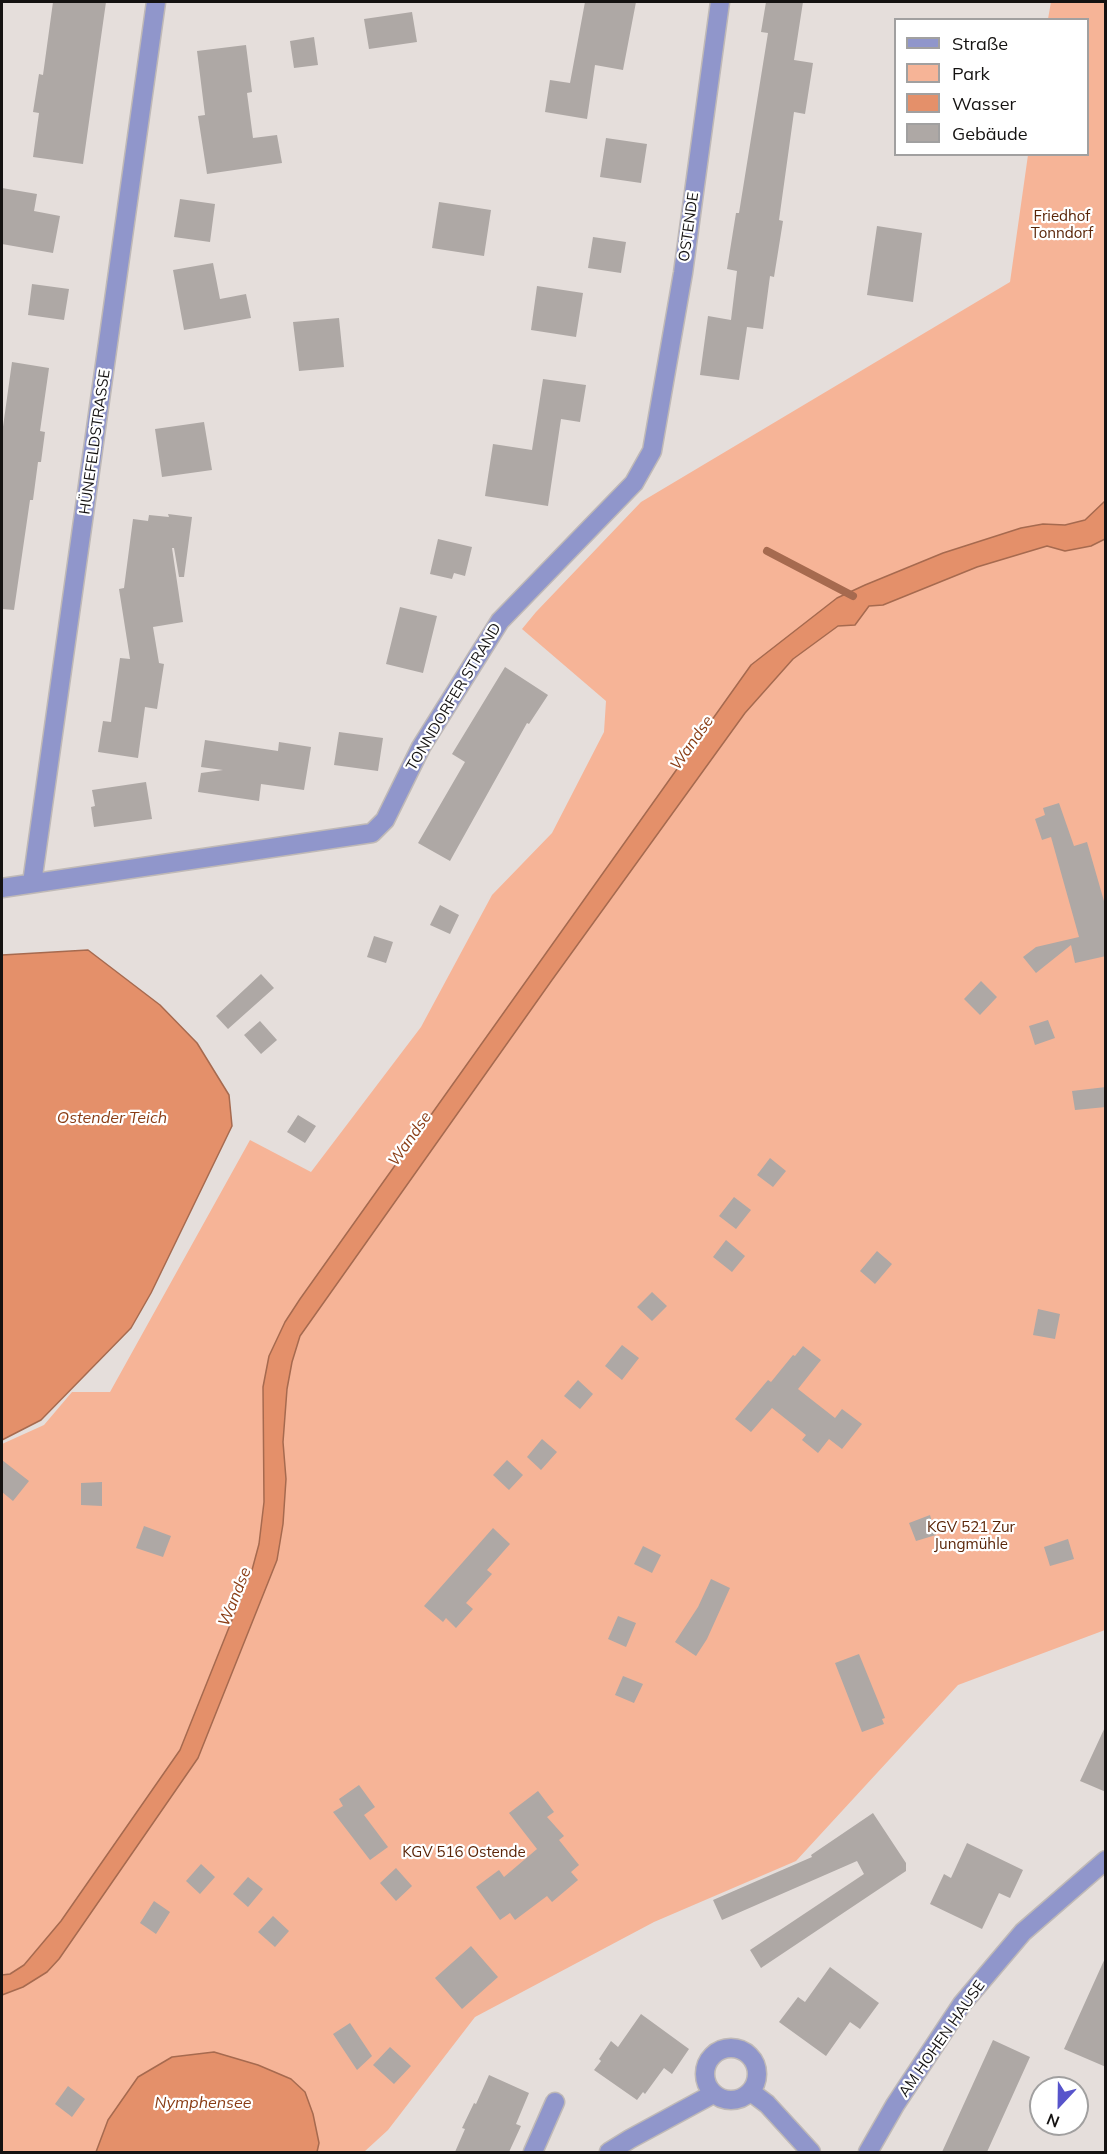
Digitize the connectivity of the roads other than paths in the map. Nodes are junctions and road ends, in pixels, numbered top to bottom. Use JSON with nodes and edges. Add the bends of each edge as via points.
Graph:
{"nodes":[{"id":1,"x":156,"y":2,"type":"edge"},
{"id":2,"x":720,"y":2,"type":"edge"},
{"id":3,"x":652,"y":451,"type":"joint"},
{"id":4,"x":33,"y":883,"type":"junction"},
{"id":5,"x":2,"y":888,"type":"edge"},
{"id":6,"x":1106,"y":1860,"type":"edge"},
{"id":7,"x":751,"y":2092,"type":"junction"},
{"id":8,"x":713,"y":2094,"type":"junction"},
{"id":9,"x":555,"y":2102,"type":"dead end"},
{"id":10,"x":533,"y":2152,"type":"edge"},
{"id":11,"x":609,"y":2152,"type":"edge"},
{"id":12,"x":811,"y":2152,"type":"edge"},
{"id":13,"x":868,"y":2152,"type":"edge"}],
"edges":[{"from":1,"to":4,"type":"street","name":"HÜNEFELDSTRASSE"},
{"from":2,"to":3,"type":"street","name":"OSTENDE","via":[[683,273]]},
{"from":3,"to":4,"type":"street","name":"TONNDORFER STRAND","via":[[634,483],[500,621],[421,747],[385,820],[372,833]]},
{"from":4,"to":5,"type":"street","name":"TONNDORFER STRAND"},
{"from":6,"to":13,"type":"street","name":"AM HOHEN HAUSE","via":[[1023,1932],[962,2004]]},
{"from":7,"to":8,"type":"street","via":[[728,2100]]},
{"from":7,"to":8,"type":"street","via":[[757,2077],[754,2061],[742,2050],[726,2048],[711,2056],[704,2071],[707,2087]]},
{"from":7,"to":12,"type":"street"},
{"from":8,"to":11,"type":"street"},
{"from":9,"to":10,"type":"street"}]}
